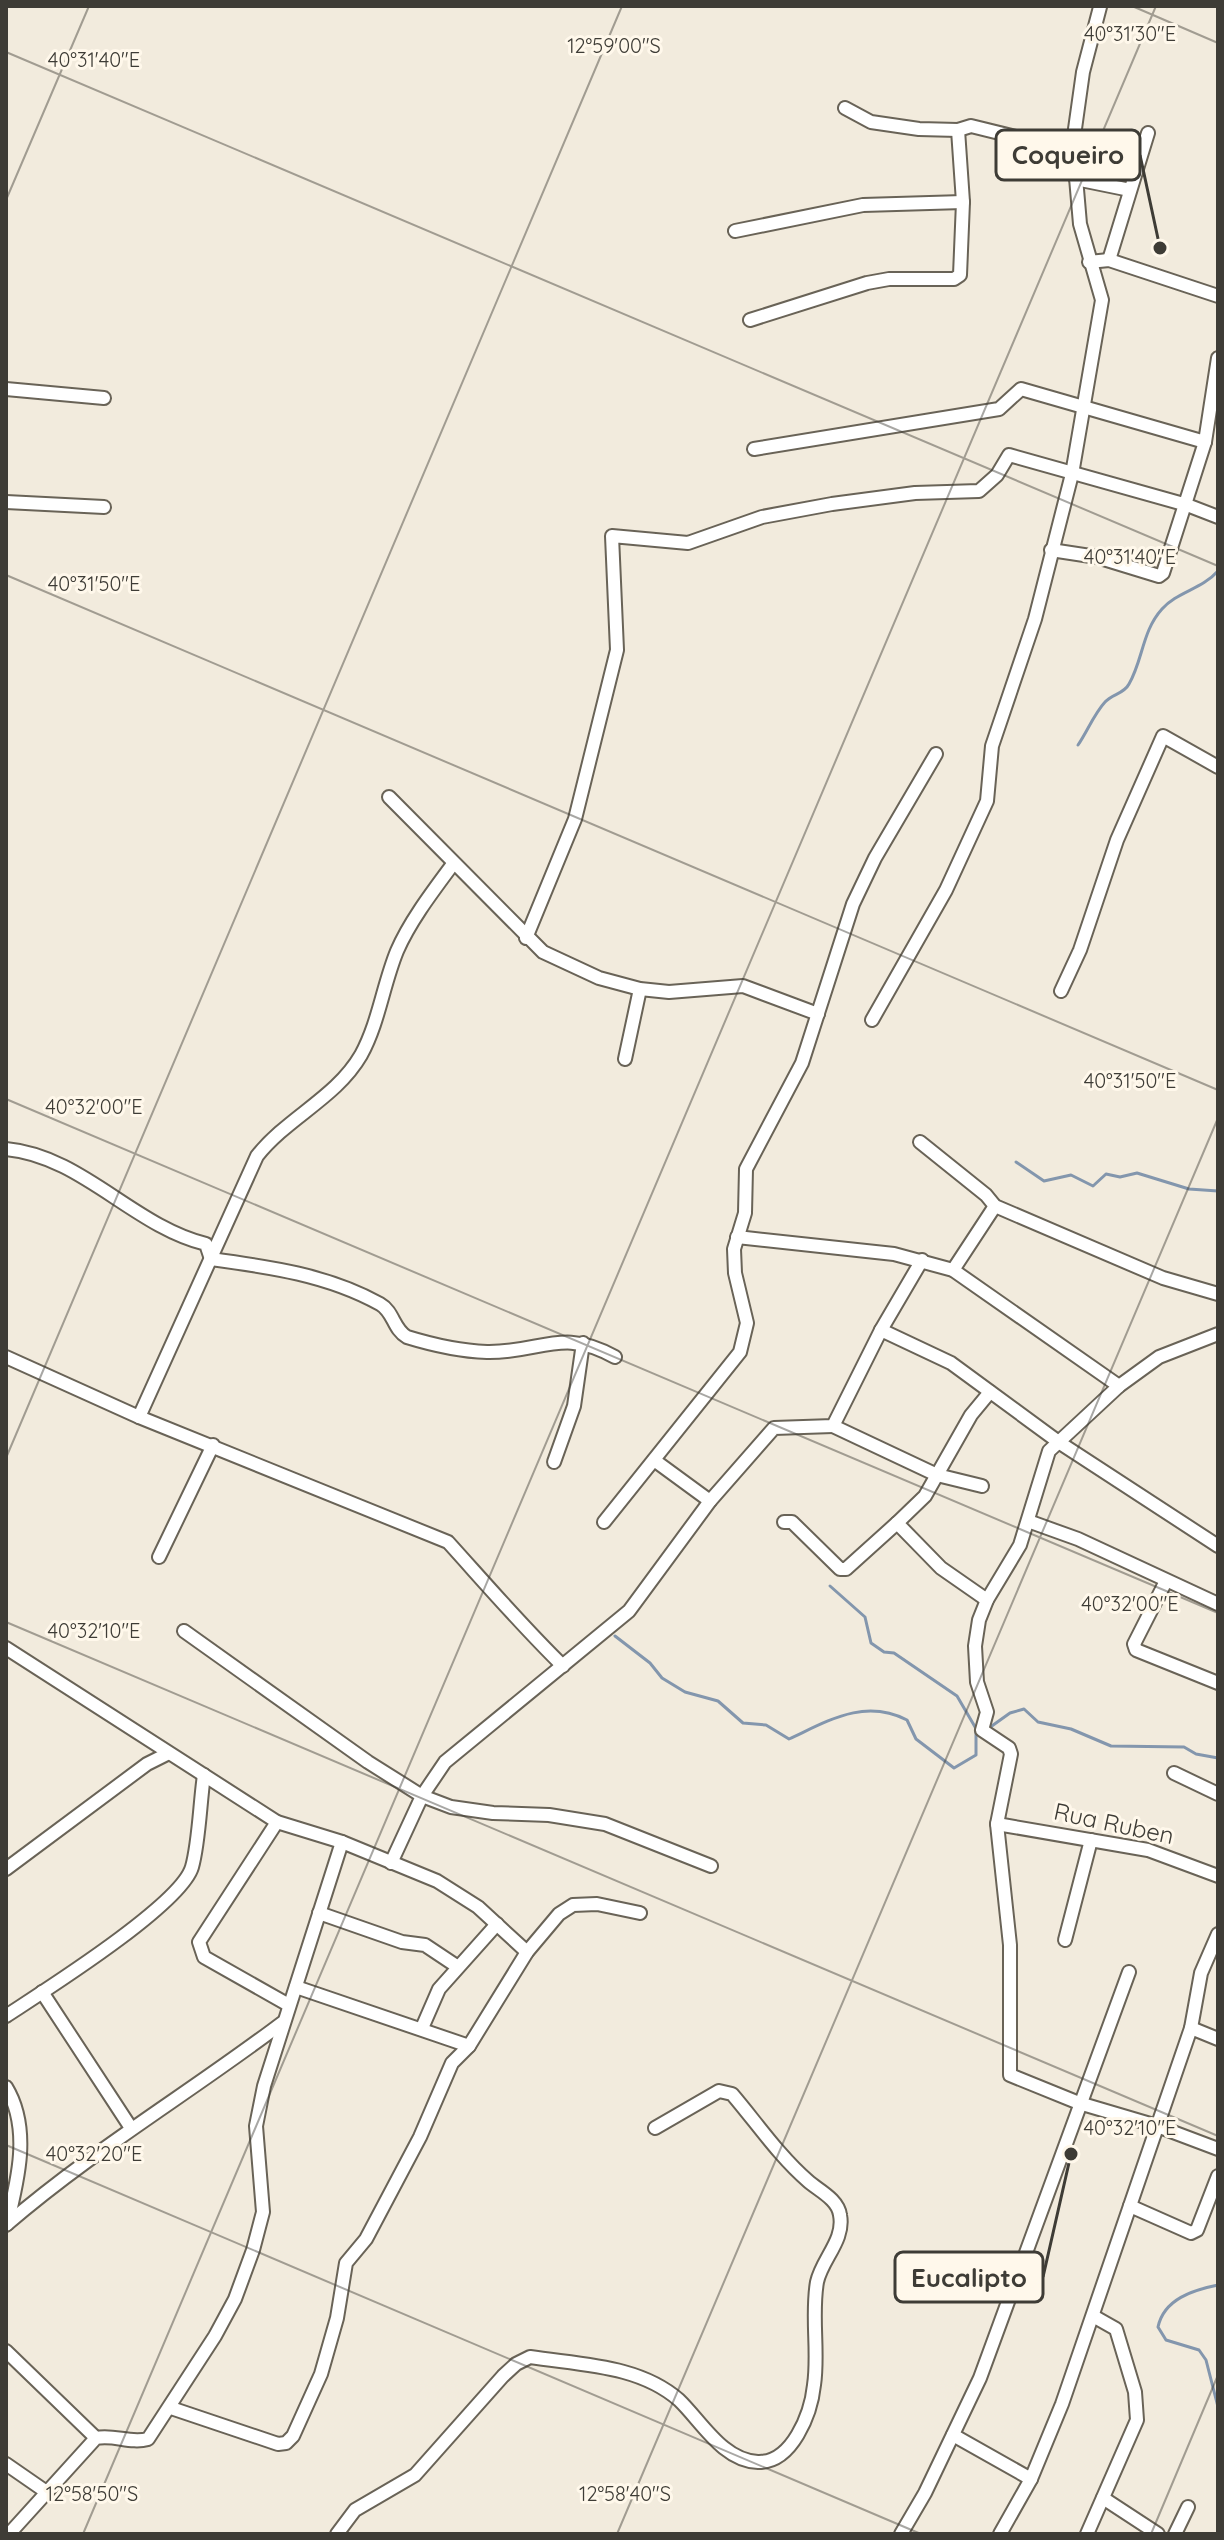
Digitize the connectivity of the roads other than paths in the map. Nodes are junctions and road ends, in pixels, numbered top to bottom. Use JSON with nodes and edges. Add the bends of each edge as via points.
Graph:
{"nodes":[{"id":1,"x":1100,"y":7,"type":"edge"},
{"id":2,"x":845,"y":108,"type":"dead end"},
{"id":3,"x":958,"y":130,"type":"junction"},
{"id":4,"x":1148,"y":133,"type":"dead end"},
{"id":5,"x":1073,"y":143,"type":"junction"},
{"id":6,"x":1076,"y":179,"type":"junction"},
{"id":7,"x":1130,"y":190,"type":"junction"},
{"id":8,"x":963,"y":202,"type":"junction"},
{"id":9,"x":735,"y":231,"type":"dead end"},
{"id":10,"x":1109,"y":260,"type":"junction"},
{"id":11,"x":1089,"y":262,"type":"junction"},
{"id":12,"x":1218,"y":296,"type":"edge"},
{"id":13,"x":750,"y":320,"type":"dead end"},
{"id":14,"x":1218,"y":358,"type":"edge"},
{"id":15,"x":6,"y":389,"type":"edge"},
{"id":16,"x":104,"y":398,"type":"dead end"},
{"id":17,"x":1086,"y":406,"type":"junction"},
{"id":18,"x":1205,"y":442,"type":"junction"},
{"id":19,"x":754,"y":449,"type":"dead end"},
{"id":20,"x":1072,"y":474,"type":"junction"},
{"id":21,"x":6,"y":502,"type":"edge"},
{"id":22,"x":1187,"y":505,"type":"junction"},
{"id":23,"x":104,"y":507,"type":"dead end"},
{"id":24,"x":1218,"y":517,"type":"edge"},
{"id":25,"x":1051,"y":550,"type":"junction"},
{"id":26,"x":936,"y":754,"type":"dead end"},
{"id":27,"x":1218,"y":767,"type":"edge"},
{"id":28,"x":389,"y":797,"type":"dead end"},
{"id":29,"x":453,"y":864,"type":"junction"},
{"id":30,"x":526,"y":938,"type":"junction"},
{"id":31,"x":640,"y":989,"type":"junction"},
{"id":32,"x":1061,"y":991,"type":"dead end"},
{"id":33,"x":818,"y":1014,"type":"junction"},
{"id":34,"x":872,"y":1020,"type":"dead end"},
{"id":35,"x":625,"y":1059,"type":"dead end"},
{"id":36,"x":920,"y":1142,"type":"dead end"},
{"id":37,"x":6,"y":1149,"type":"edge"},
{"id":38,"x":995,"y":1206,"type":"junction"},
{"id":39,"x":737,"y":1237,"type":"junction"},
{"id":40,"x":211,"y":1259,"type":"junction"},
{"id":41,"x":922,"y":1260,"type":"junction"},
{"id":42,"x":953,"y":1270,"type":"junction"},
{"id":43,"x":1218,"y":1294,"type":"edge"},
{"id":44,"x":881,"y":1330,"type":"junction"},
{"id":45,"x":1218,"y":1334,"type":"edge"},
{"id":46,"x":583,"y":1343,"type":"junction"},
{"id":47,"x":6,"y":1357,"type":"edge"},
{"id":48,"x":615,"y":1357,"type":"dead end"},
{"id":49,"x":1119,"y":1386,"type":"junction"},
{"id":50,"x":990,"y":1392,"type":"junction"},
{"id":51,"x":139,"y":1417,"type":"junction"},
{"id":52,"x":833,"y":1426,"type":"junction"},
{"id":53,"x":1060,"y":1443,"type":"junction"},
{"id":54,"x":213,"y":1445,"type":"junction"},
{"id":55,"x":654,"y":1460,"type":"junction"},
{"id":56,"x":554,"y":1462,"type":"dead end"},
{"id":57,"x":937,"y":1475,"type":"junction"},
{"id":58,"x":982,"y":1486,"type":"dead end"},
{"id":59,"x":710,"y":1501,"type":"junction"},
{"id":60,"x":1028,"y":1521,"type":"junction"},
{"id":61,"x":604,"y":1522,"type":"dead end"},
{"id":62,"x":784,"y":1522,"type":"dead end"},
{"id":63,"x":897,"y":1523,"type":"junction"},
{"id":64,"x":1218,"y":1546,"type":"edge"},
{"id":65,"x":159,"y":1557,"type":"dead end"},
{"id":66,"x":1166,"y":1581,"type":"junction"},
{"id":67,"x":987,"y":1600,"type":"junction"},
{"id":68,"x":1218,"y":1604,"type":"edge"},
{"id":69,"x":184,"y":1631,"type":"dead end"},
{"id":70,"x":6,"y":1648,"type":"edge"},
{"id":71,"x":563,"y":1666,"type":"junction"},
{"id":72,"x":1218,"y":1683,"type":"edge"},
{"id":73,"x":167,"y":1754,"type":"junction"},
{"id":74,"x":1174,"y":1773,"type":"dead end"},
{"id":75,"x":204,"y":1775,"type":"junction"},
{"id":76,"x":1218,"y":1794,"type":"edge"},
{"id":77,"x":422,"y":1796,"type":"junction"},
{"id":78,"x":277,"y":1822,"type":"junction"},
{"id":79,"x":997,"y":1824,"type":"junction"},
{"id":80,"x":1091,"y":1840,"type":"junction"},
{"id":81,"x":342,"y":1842,"type":"junction"},
{"id":82,"x":391,"y":1863,"type":"junction"},
{"id":83,"x":711,"y":1866,"type":"dead end"},
{"id":84,"x":6,"y":1869,"type":"edge"},
{"id":85,"x":1218,"y":1876,"type":"edge"},
{"id":86,"x":319,"y":1913,"type":"junction"},
{"id":87,"x":640,"y":1913,"type":"dead end"},
{"id":88,"x":497,"y":1924,"type":"junction"},
{"id":89,"x":1218,"y":1934,"type":"edge"},
{"id":90,"x":1065,"y":1940,"type":"dead end"},
{"id":91,"x":527,"y":1952,"type":"junction"},
{"id":92,"x":458,"y":1967,"type":"junction"},
{"id":93,"x":1129,"y":1972,"type":"dead end"},
{"id":94,"x":296,"y":1987,"type":"junction"},
{"id":95,"x":42,"y":1992,"type":"junction"},
{"id":96,"x":287,"y":2004,"type":"junction"},
{"id":97,"x":6,"y":2016,"type":"edge"},
{"id":98,"x":282,"y":2023,"type":"junction"},
{"id":99,"x":422,"y":2028,"type":"junction"},
{"id":100,"x":1191,"y":2028,"type":"junction"},
{"id":101,"x":1218,"y":2039,"type":"edge"},
{"id":102,"x":469,"y":2046,"type":"junction"},
{"id":103,"x":6,"y":2087,"type":"edge"},
{"id":104,"x":1079,"y":2103,"type":"junction"},
{"id":105,"x":1157,"y":2126,"type":"junction"},
{"id":106,"x":131,"y":2128,"type":"junction"},
{"id":107,"x":655,"y":2128,"type":"dead end"},
{"id":108,"x":1218,"y":2149,"type":"edge"},
{"id":109,"x":1218,"y":2176,"type":"edge"},
{"id":110,"x":1130,"y":2206,"type":"junction"},
{"id":111,"x":7,"y":2224,"type":"edge"},
{"id":112,"x":1093,"y":2316,"type":"junction"},
{"id":113,"x":6,"y":2351,"type":"edge"},
{"id":114,"x":171,"y":2408,"type":"junction"},
{"id":115,"x":953,"y":2435,"type":"junction"},
{"id":116,"x":96,"y":2438,"type":"junction"},
{"id":117,"x":6,"y":2464,"type":"edge"},
{"id":118,"x":1031,"y":2479,"type":"junction"},
{"id":119,"x":45,"y":2491,"type":"junction"},
{"id":120,"x":1103,"y":2498,"type":"junction"},
{"id":121,"x":1188,"y":2507,"type":"dead end"},
{"id":122,"x":9,"y":2534,"type":"edge"},
{"id":123,"x":337,"y":2534,"type":"edge"},
{"id":124,"x":901,"y":2534,"type":"edge"},
{"id":125,"x":1000,"y":2534,"type":"edge"},
{"id":126,"x":1087,"y":2534,"type":"edge"},
{"id":127,"x":1158,"y":2534,"type":"edge"},
{"id":128,"x":1175,"y":2534,"type":"edge"}],
"edges":[{"from":1,"to":5,"type":"street","via":[[1083,72]]},
{"from":2,"to":3,"type":"street","via":[[871,122]]},
{"from":3,"to":5,"type":"street","via":[[971,126],[1032,141]]},
{"from":3,"to":8,"type":"street"},
{"from":4,"to":7,"type":"street"},
{"from":5,"to":6,"type":"street"},
{"from":6,"to":7,"type":"street"},
{"from":6,"to":11,"type":"street"},
{"from":7,"to":10,"type":"street"},
{"from":8,"to":9,"type":"street","via":[[863,205]]},
{"from":8,"to":13,"type":"street","via":[[962,267],[954,279],[867,283]]},
{"from":10,"to":11,"type":"street"},
{"from":10,"to":12,"type":"street"},
{"from":11,"to":17,"type":"street","via":[[1102,300]]},
{"from":14,"to":18,"type":"street"},
{"from":15,"to":16,"type":"street"},
{"from":17,"to":18,"type":"street"},
{"from":17,"to":19,"type":"street","via":[[1021,389],[999,409]]},
{"from":17,"to":20,"type":"street"},
{"from":18,"to":22,"type":"street"},
{"from":20,"to":22,"type":"street"},
{"from":20,"to":25,"type":"street"},
{"from":20,"to":30,"type":"street","via":[[1009,455],[979,491],[832,504],[762,517],[688,543],[612,536],[617,650],[575,819]]},
{"from":21,"to":23,"type":"street"},
{"from":22,"to":24,"type":"street"},
{"from":22,"to":25,"type":"street","via":[[1159,576]]},
{"from":25,"to":34,"type":"street","via":[[1035,619],[992,746],[987,801],[946,890]]},
{"from":26,"to":33,"type":"street","via":[[853,904]]},
{"from":27,"to":32,"type":"street","via":[[1163,736],[1117,840]]},
{"from":28,"to":29,"type":"street"},
{"from":29,"to":30,"type":"street"},
{"from":29,"to":40,"type":"street","via":[[397,950],[360,1056],[342,1081],[273,1136],[257,1156]]},
{"from":30,"to":31,"type":"street","via":[[543,952],[599,978]]},
{"from":31,"to":33,"type":"street","via":[[743,986]]},
{"from":31,"to":35,"type":"street"},
{"from":33,"to":39,"type":"street","via":[[802,1063],[746,1169],[745,1213]]},
{"from":36,"to":38,"type":"street"},
{"from":37,"to":40,"type":"street","via":[[59,1163],[168,1233],[206,1244]]},
{"from":38,"to":42,"type":"street"},
{"from":38,"to":43,"type":"street","via":[[1163,1278]]},
{"from":39,"to":41,"type":"street"},
{"from":39,"to":55,"type":"street","via":[[735,1273],[747,1323],[745,1340],[736,1361]]},
{"from":40,"to":46,"type":"street","via":[[319,1279],[383,1306],[401,1334],[432,1345],[487,1352],[565,1339]]},
{"from":40,"to":51,"type":"street"},
{"from":41,"to":42,"type":"street"},
{"from":41,"to":44,"type":"street"},
{"from":42,"to":49,"type":"street"},
{"from":44,"to":50,"type":"street","via":[[951,1363]]},
{"from":44,"to":52,"type":"street"},
{"from":45,"to":49,"type":"street","via":[[1159,1357]]},
{"from":46,"to":48,"type":"street"},
{"from":46,"to":56,"type":"street","via":[[574,1406]]},
{"from":47,"to":51,"type":"street"},
{"from":49,"to":53,"type":"street"},
{"from":50,"to":53,"type":"street"},
{"from":50,"to":57,"type":"street"},
{"from":51,"to":54,"type":"street"},
{"from":52,"to":57,"type":"street"},
{"from":52,"to":59,"type":"street","via":[[774,1428]]},
{"from":53,"to":60,"type":"street","via":[[1042,1463]]},
{"from":53,"to":64,"type":"street"},
{"from":54,"to":65,"type":"street"},
{"from":54,"to":71,"type":"street","via":[[448,1542]]},
{"from":55,"to":59,"type":"street"},
{"from":55,"to":61,"type":"street"},
{"from":57,"to":58,"type":"street"},
{"from":57,"to":63,"type":"street","via":[[925,1496]]},
{"from":59,"to":71,"type":"street","via":[[629,1611]]},
{"from":60,"to":66,"type":"street"},
{"from":60,"to":67,"type":"street"},
{"from":62,"to":63,"type":"street","via":[[792,1522],[840,1569]]},
{"from":63,"to":67,"type":"street","via":[[941,1568]]},
{"from":66,"to":68,"type":"street"},
{"from":66,"to":72,"type":"street","via":[[1134,1644],[1136,1650]]},
{"from":67,"to":79,"type":"street","via":[[975,1646],[977,1682],[987,1712],[982,1730],[1011,1754]]},
{"from":69,"to":77,"type":"street"},
{"from":70,"to":73,"type":"street"},
{"from":71,"to":77,"type":"street","via":[[445,1762]]},
{"from":73,"to":75,"type":"street"},
{"from":73,"to":84,"type":"street"},
{"from":74,"to":76,"type":"street"},
{"from":75,"to":78,"type":"street"},
{"from":75,"to":95,"type":"street","via":[[192,1869],[182,1887]]},
{"from":77,"to":82,"type":"street"},
{"from":77,"to":83,"type":"street","via":[[451,1807],[605,1824]]},
{"from":78,"to":81,"type":"street"},
{"from":78,"to":96,"type":"street","via":[[199,1942],[204,1957]]},
{"from":79,"to":80,"type":"street","name":"Rua Ruben"},
{"from":79,"to":104,"type":"street","via":[[1010,1945],[1010,2075]]},
{"from":80,"to":85,"type":"street","name":"Rua Ruben","via":[[1174,1857]]},
{"from":80,"to":90,"type":"street"},
{"from":81,"to":82,"type":"street"},
{"from":81,"to":86,"type":"street"},
{"from":82,"to":88,"type":"street","via":[[437,1881]]},
{"from":86,"to":92,"type":"street","via":[[425,1945]]},
{"from":86,"to":94,"type":"street"},
{"from":87,"to":91,"type":"street","via":[[573,1905]]},
{"from":88,"to":91,"type":"street"},
{"from":88,"to":92,"type":"street"},
{"from":89,"to":100,"type":"street","via":[[1201,1973]]},
{"from":91,"to":102,"type":"street"},
{"from":92,"to":99,"type":"street","via":[[439,1989]]},
{"from":93,"to":104,"type":"street"},
{"from":94,"to":96,"type":"street"},
{"from":94,"to":99,"type":"street"},
{"from":95,"to":97,"type":"street"},
{"from":95,"to":106,"type":"street"},
{"from":96,"to":98,"type":"street"},
{"from":98,"to":106,"type":"street","via":[[201,2085]]},
{"from":98,"to":114,"type":"street","via":[[256,2126],[263,2212],[253,2250],[235,2299]]},
{"from":99,"to":102,"type":"street"},
{"from":100,"to":101,"type":"street"},
{"from":100,"to":105,"type":"street"},
{"from":102,"to":114,"type":"street","via":[[452,2063],[366,2239],[346,2263],[321,2374],[293,2436],[278,2444]]},
{"from":103,"to":111,"type":"street","via":[[21,2137]]},
{"from":104,"to":105,"type":"street"},
{"from":104,"to":115,"type":"street","via":[[1007,2309]]},
{"from":105,"to":108,"type":"street"},
{"from":105,"to":110,"type":"street"},
{"from":106,"to":111,"type":"street"},
{"from":107,"to":123,"type":"street","via":[[719,2091],[732,2094],[798,2172],[834,2201],[840,2214],[835,2245],[816,2290],[814,2386],[791,2444],[777,2459],[757,2462],[718,2442],[680,2402],[642,2376],[530,2357],[503,2376],[415,2475],[355,2510]]},
{"from":109,"to":110,"type":"street","via":[[1197,2230],[1191,2233]]},
{"from":110,"to":112,"type":"street"},
{"from":112,"to":118,"type":"street"},
{"from":112,"to":120,"type":"street","via":[[1116,2329],[1137,2407],[1137,2420]]},
{"from":113,"to":116,"type":"street"},
{"from":114,"to":116,"type":"street","via":[[148,2439]]},
{"from":115,"to":118,"type":"street"},
{"from":115,"to":124,"type":"street"},
{"from":116,"to":119,"type":"street"},
{"from":117,"to":119,"type":"street"},
{"from":118,"to":125,"type":"street"},
{"from":119,"to":122,"type":"street"},
{"from":120,"to":126,"type":"street"},
{"from":120,"to":127,"type":"street"},
{"from":121,"to":128,"type":"street"}]}
